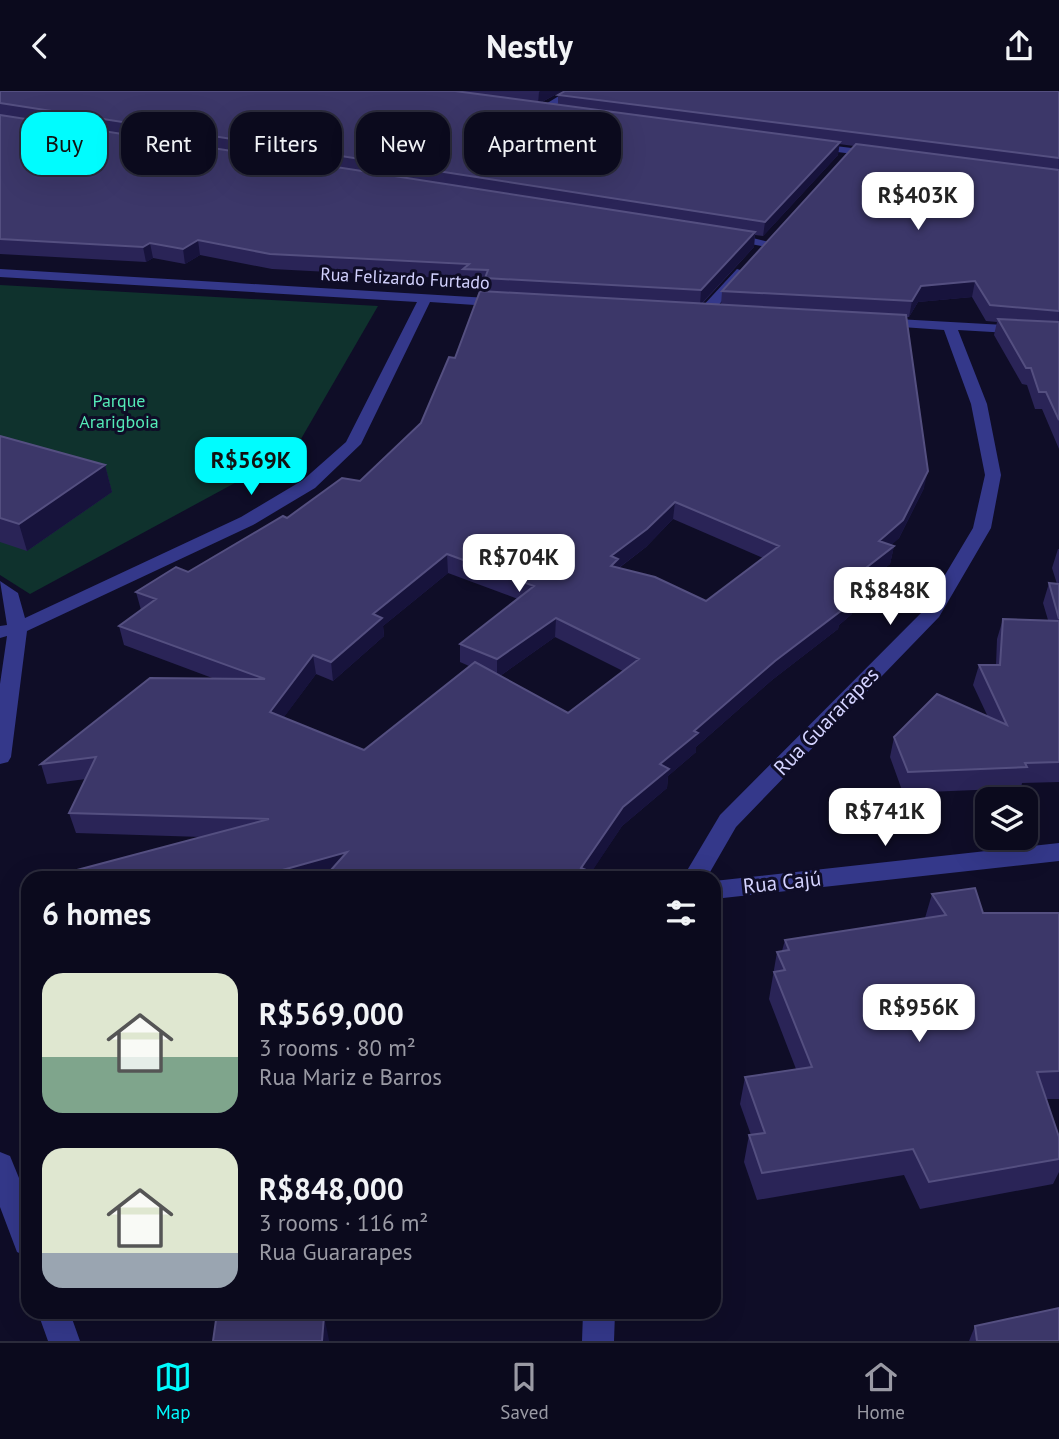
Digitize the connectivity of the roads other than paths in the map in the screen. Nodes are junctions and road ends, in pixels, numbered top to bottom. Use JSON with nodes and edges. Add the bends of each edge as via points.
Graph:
{"nodes":[{"id":1,"x":574,"y":91,"type":"edge"},
{"id":2,"x":527,"y":109,"type":"edge"},
{"id":3,"x":541,"y":110,"type":"junction"},
{"id":4,"x":554,"y":112,"type":"edge"},
{"id":5,"x":796,"y":144,"type":"edge"},
{"id":6,"x":850,"y":151,"type":"junction"},
{"id":7,"x":889,"y":156,"type":"edge"},
{"id":8,"x":841,"y":161,"type":"edge"},
{"id":9,"x":776,"y":232,"type":"edge"},
{"id":10,"x":713,"y":234,"type":"edge"},
{"id":11,"x":767,"y":243,"type":"junction"},
{"id":12,"x":758,"y":253,"type":"edge"},
{"id":13,"x":750,"y":263,"type":"edge"},
{"id":14,"x":0,"y":273,"type":"edge"},
{"id":15,"x":425,"y":299,"type":"junction"},
{"id":16,"x":518,"y":303,"type":"edge"},
{"id":17,"x":705,"y":312,"type":"edge"},
{"id":18,"x":868,"y":322,"type":"edge"},
{"id":19,"x":949,"y":326,"type":"junction"},
{"id":20,"x":1059,"y":332,"type":"edge"},
{"id":21,"x":0,"y":587,"type":"edge"},
{"id":22,"x":9,"y":630,"type":"edge"},
{"id":23,"x":0,"y":757,"type":"edge"},
{"id":24,"x":1059,"y":852,"type":"edge"},
{"id":25,"x":699,"y":871,"type":"edge"},
{"id":26,"x":721,"y":889,"type":"edge"},
{"id":27,"x":0,"y":1165,"type":"edge"},
{"id":28,"x":21,"y":1223,"type":"edge"},
{"id":29,"x":56,"y":1319,"type":"edge"},
{"id":30,"x":599,"y":1319,"type":"edge"},
{"id":31,"x":64,"y":1341,"type":"edge"},
{"id":32,"x":598,"y":1341,"type":"edge"}],
"edges":[{"from":1,"to":3,"type":"street"},
{"from":2,"to":3,"type":"street"},
{"from":3,"to":4,"type":"street"},
{"from":5,"to":6,"type":"street"},
{"from":6,"to":7,"type":"street"},
{"from":6,"to":8,"type":"street"},
{"from":9,"to":11,"type":"street"},
{"from":10,"to":11,"type":"street"},
{"from":11,"to":12,"type":"street"},
{"from":13,"to":17,"type":"street"},
{"from":14,"to":15,"type":"street","name":"Rua Felizardo Furtado"},
{"from":15,"to":16,"type":"street","name":"Rua Felizardo Furtado"},
{"from":15,"to":22,"type":"street","via":[[354,443],[309,484],[247,521]]},
{"from":18,"to":19,"type":"street"},
{"from":19,"to":20,"type":"street"},
{"from":19,"to":25,"type":"street","name":"Rua Guararapes","via":[[979,404],[993,475],[982,528],[932,613],[728,821]]},
{"from":21,"to":22,"type":"street","via":[[9,593]]},
{"from":22,"to":23,"type":"street"},
{"from":24,"to":26,"type":"street","name":"Rua Cajú"},
{"from":27,"to":28,"type":"street"},
{"from":29,"to":31,"type":"street"},
{"from":30,"to":32,"type":"street"}]}
